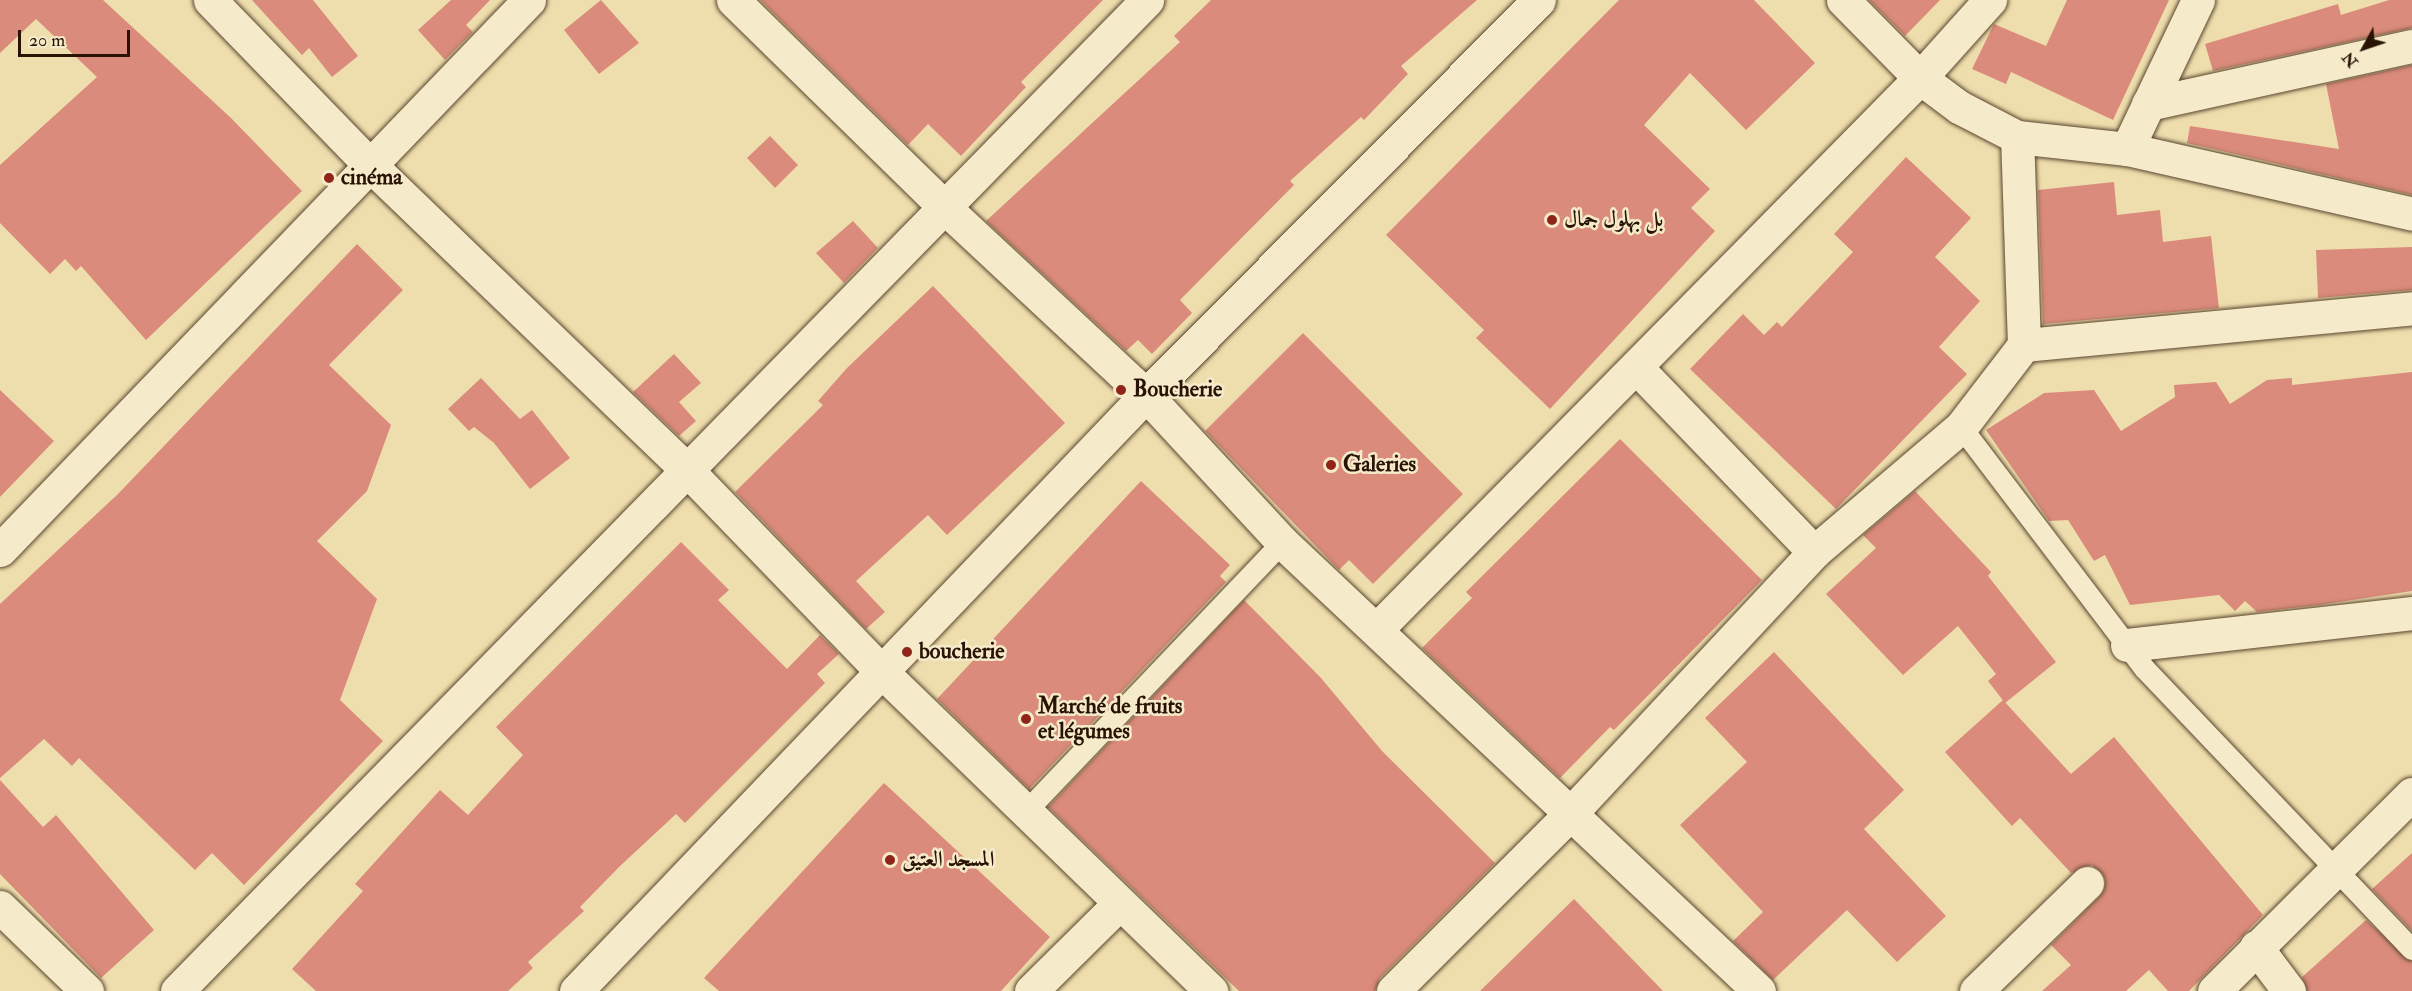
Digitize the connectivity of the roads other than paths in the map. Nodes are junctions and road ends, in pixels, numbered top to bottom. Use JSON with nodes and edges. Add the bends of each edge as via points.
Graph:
{"nodes":[{"id":1,"x":210,"y":0,"type":"edge"},
{"id":2,"x":529,"y":0,"type":"edge"},
{"id":3,"x":733,"y":0,"type":"edge"},
{"id":4,"x":1147,"y":0,"type":"edge"},
{"id":5,"x":1539,"y":0,"type":"edge"},
{"id":6,"x":1843,"y":0,"type":"edge"},
{"id":7,"x":1990,"y":0,"type":"edge"},
{"id":8,"x":2198,"y":0,"type":"edge"},
{"id":9,"x":2412,"y":46,"type":"edge"},
{"id":10,"x":1920,"y":78,"type":"junction"},
{"id":11,"x":2148,"y":105,"type":"junction"},
{"id":12,"x":2017,"y":137,"type":"junction"},
{"id":13,"x":2127,"y":149,"type":"junction"},
{"id":14,"x":368,"y":163,"type":"junction"},
{"id":15,"x":943,"y":206,"type":"junction"},
{"id":16,"x":2412,"y":214,"type":"edge"},
{"id":17,"x":2412,"y":308,"type":"edge"},
{"id":18,"x":2024,"y":345,"type":"junction"},
{"id":19,"x":1636,"y":367,"type":"junction"},
{"id":20,"x":1146,"y":395,"type":"junction"},
{"id":21,"x":1961,"y":427,"type":"junction"},
{"id":22,"x":688,"y":472,"type":"junction"},
{"id":23,"x":1282,"y":542,"type":"junction"},
{"id":24,"x":0,"y":550,"type":"edge"},
{"id":25,"x":1814,"y":552,"type":"junction"},
{"id":26,"x":2412,"y":613,"type":"edge"},
{"id":27,"x":1377,"y":628,"type":"junction"},
{"id":28,"x":2127,"y":645,"type":"junction"},
{"id":29,"x":881,"y":671,"type":"junction"},
{"id":30,"x":2412,"y":794,"type":"edge"},
{"id":31,"x":1025,"y":812,"type":"junction"},
{"id":32,"x":1570,"y":814,"type":"junction"},
{"id":33,"x":2338,"y":873,"type":"junction"},
{"id":34,"x":2087,"y":883,"type":"dead end"},
{"id":35,"x":1120,"y":903,"type":"junction"},
{"id":36,"x":0,"y":907,"type":"edge"},
{"id":37,"x":2256,"y":947,"type":"junction"},
{"id":38,"x":2412,"y":949,"type":"edge"},
{"id":39,"x":87,"y":991,"type":"edge"},
{"id":40,"x":177,"y":991,"type":"edge"},
{"id":41,"x":576,"y":991,"type":"edge"},
{"id":42,"x":1031,"y":991,"type":"edge"},
{"id":43,"x":1211,"y":991,"type":"edge"},
{"id":44,"x":1393,"y":991,"type":"edge"},
{"id":45,"x":1759,"y":991,"type":"edge"},
{"id":46,"x":1976,"y":991,"type":"edge"},
{"id":47,"x":2214,"y":991,"type":"edge"},
{"id":48,"x":2289,"y":991,"type":"edge"}],
"edges":[{"from":1,"to":14,"type":"street"},
{"from":2,"to":14,"type":"street"},
{"from":3,"to":15,"type":"street"},
{"from":4,"to":15,"type":"street"},
{"from":5,"to":20,"type":"street"},
{"from":6,"to":10,"type":"street"},
{"from":7,"to":10,"type":"street"},
{"from":8,"to":11,"type":"street"},
{"from":9,"to":11,"type":"street"},
{"from":10,"to":12,"type":"street","via":[[1959,107]]},
{"from":10,"to":19,"type":"street"},
{"from":11,"to":13,"type":"street"},
{"from":12,"to":13,"type":"street"},
{"from":12,"to":18,"type":"street"},
{"from":13,"to":16,"type":"street"},
{"from":14,"to":22,"type":"street"},
{"from":14,"to":24,"type":"street"},
{"from":15,"to":20,"type":"street"},
{"from":15,"to":22,"type":"street"},
{"from":17,"to":18,"type":"street"},
{"from":18,"to":21,"type":"street"},
{"from":19,"to":25,"type":"street"},
{"from":19,"to":27,"type":"street"},
{"from":20,"to":23,"type":"street"},
{"from":20,"to":29,"type":"street"},
{"from":21,"to":25,"type":"street"},
{"from":21,"to":28,"type":"lane"},
{"from":22,"to":29,"type":"street"},
{"from":22,"to":40,"type":"street"},
{"from":23,"to":27,"type":"street"},
{"from":23,"to":31,"type":"lane"},
{"from":25,"to":32,"type":"street"},
{"from":26,"to":28,"type":"street"},
{"from":27,"to":32,"type":"street"},
{"from":28,"to":33,"type":"lane"},
{"from":29,"to":31,"type":"street"},
{"from":29,"to":41,"type":"street"},
{"from":30,"to":33,"type":"street"},
{"from":31,"to":35,"type":"street"},
{"from":32,"to":44,"type":"street"},
{"from":32,"to":45,"type":"street"},
{"from":33,"to":37,"type":"street"},
{"from":33,"to":38,"type":"lane"},
{"from":34,"to":46,"type":"street"},
{"from":35,"to":42,"type":"street"},
{"from":35,"to":43,"type":"street"},
{"from":36,"to":39,"type":"street"},
{"from":37,"to":47,"type":"street"},
{"from":37,"to":48,"type":"street"}]}
